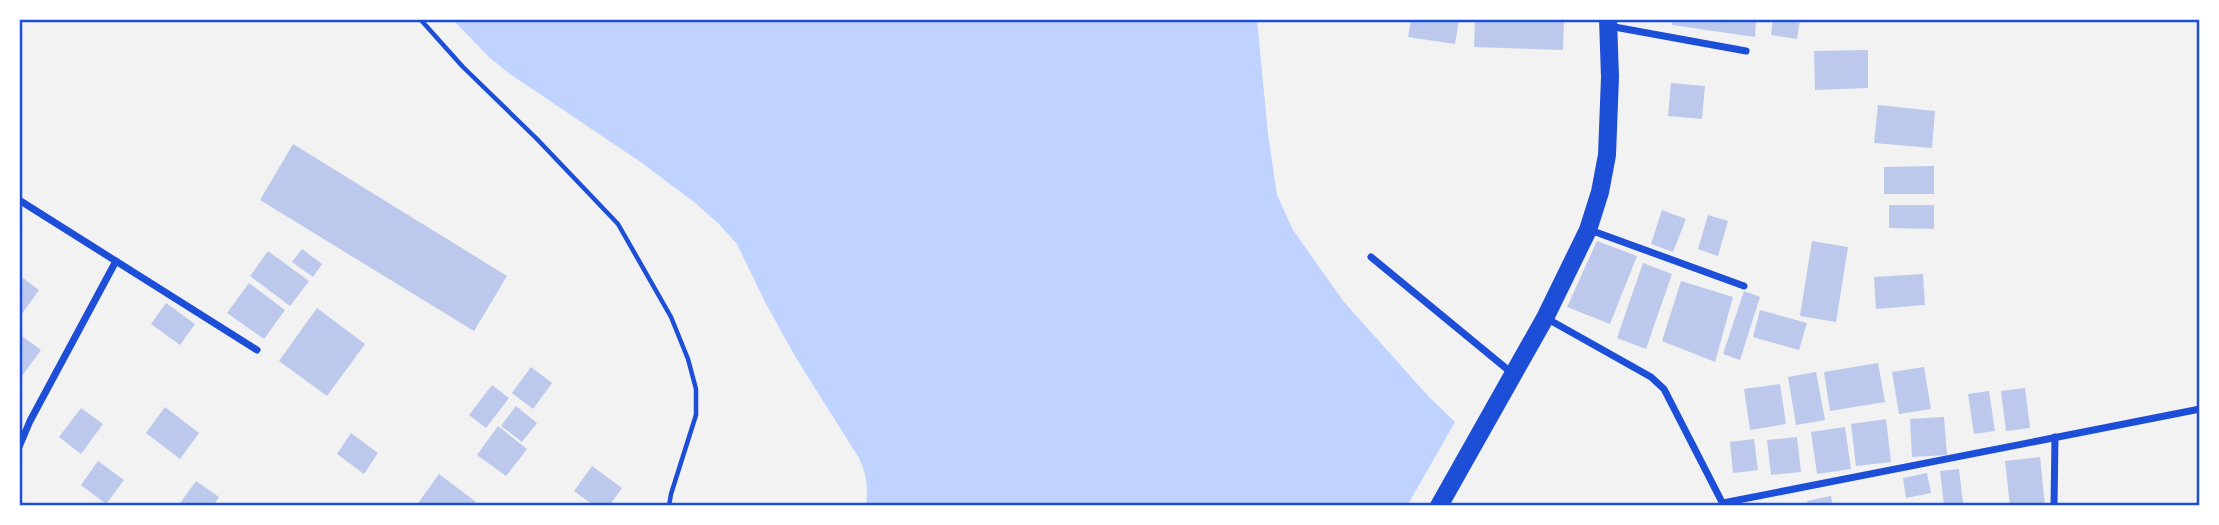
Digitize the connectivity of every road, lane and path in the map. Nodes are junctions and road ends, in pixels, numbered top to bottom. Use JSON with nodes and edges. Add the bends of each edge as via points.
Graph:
{"nodes":[{"id":1,"x":420,"y":19,"type":"edge"},
{"id":2,"x":1608,"y":23,"type":"edge"},
{"id":3,"x":1746,"y":51,"type":"dead end"},
{"id":4,"x":19,"y":200,"type":"edge"},
{"id":5,"x":1588,"y":230,"type":"junction"},
{"id":6,"x":1371,"y":257,"type":"dead end"},
{"id":7,"x":116,"y":261,"type":"junction"},
{"id":8,"x":1744,"y":286,"type":"dead end"},
{"id":9,"x":1545,"y":318,"type":"junction"},
{"id":10,"x":257,"y":350,"type":"dead end"},
{"id":11,"x":1513,"y":375,"type":"junction"},
{"id":12,"x":2200,"y":409,"type":"edge"},
{"id":13,"x":2054,"y":437,"type":"junction"},
{"id":14,"x":19,"y":447,"type":"edge"},
{"id":15,"x":1723,"y":505,"type":"edge"},
{"id":16,"x":669,"y":506,"type":"edge"},
{"id":17,"x":1438,"y":506,"type":"edge"},
{"id":18,"x":2054,"y":506,"type":"edge"}],
"edges":[{"from":1,"to":16,"type":"path","via":[[618,224],[671,317],[696,389],[696,415]]},
{"from":2,"to":3,"type":"street"},
{"from":2,"to":5,"type":"main road","via":[[1607,155]]},
{"from":4,"to":7,"type":"street"},
{"from":5,"to":8,"type":"street"},
{"from":5,"to":9,"type":"main road"},
{"from":6,"to":11,"type":"street"},
{"from":7,"to":10,"type":"street"},
{"from":7,"to":14,"type":"street"},
{"from":9,"to":11,"type":"main road"},
{"from":9,"to":15,"type":"street","via":[[1651,377],[1664,389]]},
{"from":11,"to":17,"type":"main road"},
{"from":12,"to":13,"type":"street"},
{"from":13,"to":15,"type":"street"},
{"from":13,"to":18,"type":"street"}]}
